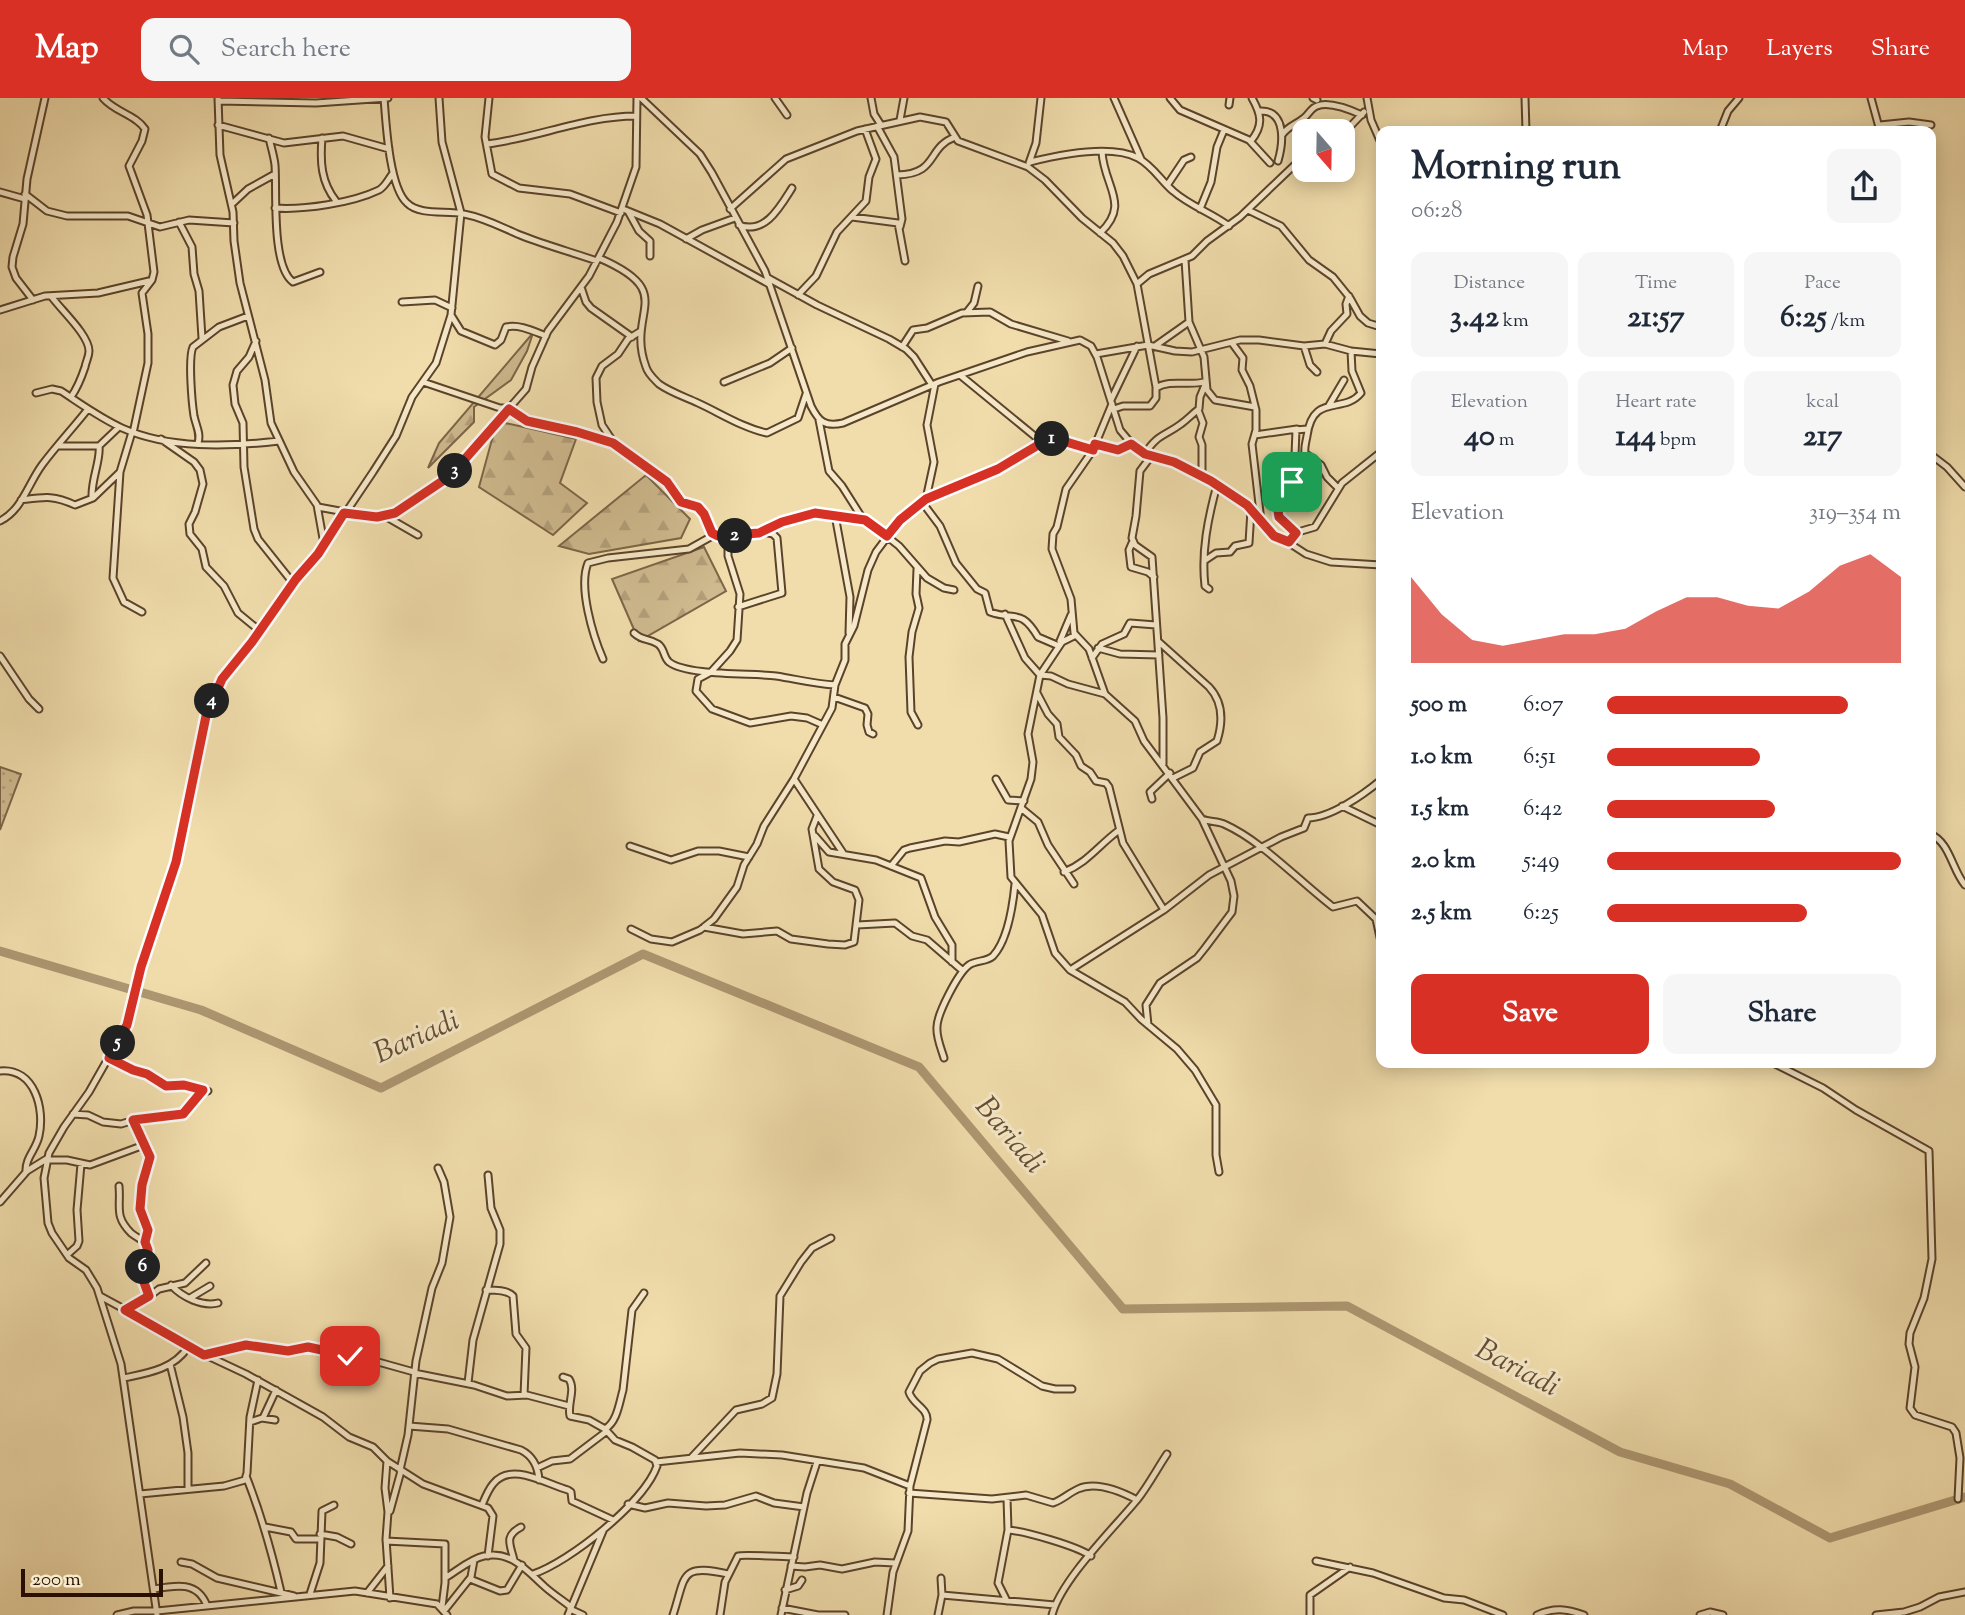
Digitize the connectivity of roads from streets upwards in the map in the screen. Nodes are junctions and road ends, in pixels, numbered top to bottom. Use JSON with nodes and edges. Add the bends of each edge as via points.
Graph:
{"nodes":[{"id":1,"x":46,"y":98,"type":"edge"},
{"id":2,"x":103,"y":98,"type":"edge"},
{"id":3,"x":385,"y":98,"type":"edge"},
{"id":4,"x":439,"y":98,"type":"edge"},
{"id":5,"x":489,"y":98,"type":"edge"},
{"id":6,"x":639,"y":98,"type":"edge"},
{"id":7,"x":775,"y":98,"type":"edge"},
{"id":8,"x":871,"y":98,"type":"edge"},
{"id":9,"x":904,"y":98,"type":"edge"},
{"id":10,"x":1041,"y":98,"type":"edge"},
{"id":11,"x":1114,"y":98,"type":"edge"},
{"id":12,"x":1170,"y":98,"type":"edge"},
{"id":13,"x":1252,"y":98,"type":"edge"},
{"id":14,"x":1367,"y":98,"type":"edge"},
{"id":15,"x":1525,"y":98,"type":"edge"},
{"id":16,"x":1739,"y":98,"type":"edge"},
{"id":17,"x":1871,"y":98,"type":"edge"},
{"id":18,"x":218,"y":100,"type":"edge"},
{"id":19,"x":1315,"y":100,"type":"edge"},
{"id":20,"x":1367,"y":108,"type":"junction"},
{"id":21,"x":1260,"y":111,"type":"junction"},
{"id":22,"x":787,"y":115,"type":"dead end"},
{"id":23,"x":1362,"y":115,"type":"junction"},
{"id":24,"x":636,"y":116,"type":"junction"},
{"id":25,"x":900,"y":120,"type":"junction"},
{"id":26,"x":1355,"y":122,"type":"edge"},
{"id":27,"x":218,"y":125,"type":"junction"},
{"id":28,"x":1931,"y":125,"type":"dead end"},
{"id":29,"x":879,"y":126,"type":"junction"},
{"id":30,"x":1526,"y":126,"type":"edge"},
{"id":31,"x":1722,"y":126,"type":"edge"},
{"id":32,"x":1879,"y":126,"type":"edge"},
{"id":33,"x":1890,"y":126,"type":"edge"},
{"id":34,"x":865,"y":129,"type":"junction"},
{"id":35,"x":1224,"y":130,"type":"junction"},
{"id":36,"x":1376,"y":131,"type":"edge"},
{"id":37,"x":1282,"y":135,"type":"junction"},
{"id":38,"x":955,"y":137,"type":"junction"},
{"id":39,"x":269,"y":138,"type":"junction"},
{"id":40,"x":322,"y":138,"type":"junction"},
{"id":41,"x":1251,"y":141,"type":"junction"},
{"id":42,"x":487,"y":144,"type":"junction"},
{"id":43,"x":389,"y":149,"type":"junction"},
{"id":44,"x":1102,"y":152,"type":"junction"},
{"id":45,"x":1191,"y":157,"type":"dead end"},
{"id":46,"x":1141,"y":160,"type":"junction"},
{"id":47,"x":1278,"y":161,"type":"dead end"},
{"id":48,"x":1270,"y":163,"type":"dead end"},
{"id":49,"x":1029,"y":164,"type":"junction"},
{"id":50,"x":1292,"y":168,"type":"edge"},
{"id":51,"x":393,"y":173,"type":"junction"},
{"id":52,"x":275,"y":174,"type":"junction"},
{"id":53,"x":897,"y":175,"type":"junction"},
{"id":54,"x":1168,"y":184,"type":"junction"},
{"id":55,"x":792,"y":188,"type":"dead end"},
{"id":56,"x":0,"y":192,"type":"edge"},
{"id":57,"x":25,"y":196,"type":"junction"},
{"id":58,"x":336,"y":201,"type":"junction"},
{"id":59,"x":232,"y":204,"type":"junction"},
{"id":60,"x":275,"y":208,"type":"junction"},
{"id":61,"x":730,"y":209,"type":"junction"},
{"id":62,"x":1200,"y":209,"type":"junction"},
{"id":63,"x":1248,"y":210,"type":"junction"},
{"id":64,"x":624,"y":211,"type":"junction"},
{"id":65,"x":461,"y":213,"type":"junction"},
{"id":66,"x":852,"y":217,"type":"junction"},
{"id":67,"x":735,"y":218,"type":"junction"},
{"id":68,"x":179,"y":222,"type":"junction"},
{"id":69,"x":234,"y":223,"type":"junction"},
{"id":70,"x":149,"y":224,"type":"junction"},
{"id":71,"x":739,"y":225,"type":"junction"},
{"id":72,"x":1229,"y":226,"type":"junction"},
{"id":73,"x":900,"y":227,"type":"junction"},
{"id":74,"x":1100,"y":233,"type":"junction"},
{"id":75,"x":686,"y":239,"type":"junction"},
{"id":76,"x":650,"y":256,"type":"dead end"},
{"id":77,"x":598,"y":260,"type":"junction"},
{"id":78,"x":1185,"y":260,"type":"junction"},
{"id":79,"x":905,"y":261,"type":"dead end"},
{"id":80,"x":320,"y":272,"type":"dead end"},
{"id":81,"x":152,"y":280,"type":"junction"},
{"id":82,"x":769,"y":281,"type":"junction"},
{"id":83,"x":1137,"y":284,"type":"junction"},
{"id":84,"x":978,"y":286,"type":"dead end"},
{"id":85,"x":580,"y":287,"type":"junction"},
{"id":86,"x":798,"y":295,"type":"junction"},
{"id":87,"x":51,"y":296,"type":"junction"},
{"id":88,"x":1349,"y":296,"type":"junction"},
{"id":89,"x":33,"y":300,"type":"junction"},
{"id":90,"x":402,"y":302,"type":"dead end"},
{"id":91,"x":0,"y":310,"type":"edge"},
{"id":92,"x":452,"y":312,"type":"junction"},
{"id":93,"x":967,"y":312,"type":"junction"},
{"id":94,"x":248,"y":316,"type":"junction"},
{"id":95,"x":1189,"y":322,"type":"junction"},
{"id":96,"x":1376,"y":325,"type":"edge"},
{"id":97,"x":641,"y":331,"type":"junction"},
{"id":98,"x":545,"y":336,"type":"junction"},
{"id":99,"x":632,"y":337,"type":"junction"},
{"id":100,"x":202,"y":338,"type":"junction"},
{"id":101,"x":256,"y":341,"type":"junction"},
{"id":102,"x":1069,"y":342,"type":"junction"},
{"id":103,"x":1232,"y":343,"type":"junction"},
{"id":104,"x":1325,"y":344,"type":"junction"},
{"id":105,"x":1137,"y":346,"type":"junction"},
{"id":106,"x":1151,"y":346,"type":"junction"},
{"id":107,"x":1304,"y":346,"type":"junction"},
{"id":108,"x":902,"y":347,"type":"junction"},
{"id":109,"x":792,"y":348,"type":"junction"},
{"id":110,"x":1202,"y":350,"type":"junction"},
{"id":111,"x":1351,"y":351,"type":"junction"},
{"id":112,"x":1096,"y":354,"type":"junction"},
{"id":113,"x":1376,"y":354,"type":"edge"},
{"id":114,"x":1317,"y":372,"type":"dead end"},
{"id":115,"x":960,"y":374,"type":"junction"},
{"id":116,"x":1343,"y":380,"type":"dead end"},
{"id":117,"x":423,"y":382,"type":"junction"},
{"id":118,"x":724,"y":382,"type":"dead end"},
{"id":119,"x":1205,"y":384,"type":"junction"},
{"id":120,"x":933,"y":385,"type":"junction"},
{"id":121,"x":1156,"y":387,"type":"junction"},
{"id":122,"x":36,"y":393,"type":"dead end"},
{"id":123,"x":806,"y":394,"type":"junction"},
{"id":124,"x":71,"y":397,"type":"junction"},
{"id":125,"x":1112,"y":404,"type":"junction"},
{"id":126,"x":1255,"y":407,"type":"junction"},
{"id":127,"x":1328,"y":407,"type":"junction"},
{"id":128,"x":88,"y":409,"type":"junction"},
{"id":129,"x":510,"y":409,"type":"junction"},
{"id":130,"x":1198,"y":410,"type":"junction"},
{"id":131,"x":819,"y":420,"type":"junction"},
{"id":132,"x":119,"y":427,"type":"junction"},
{"id":133,"x":1297,"y":429,"type":"junction"},
{"id":134,"x":1307,"y":429,"type":"junction"},
{"id":135,"x":133,"y":432,"type":"junction"},
{"id":136,"x":1255,"y":435,"type":"junction"},
{"id":137,"x":161,"y":439,"type":"junction"},
{"id":138,"x":279,"y":441,"type":"junction"},
{"id":139,"x":198,"y":443,"type":"junction"},
{"id":140,"x":613,"y":443,"type":"junction"},
{"id":141,"x":1043,"y":443,"type":"junction"},
{"id":142,"x":242,"y":444,"type":"junction"},
{"id":143,"x":1131,"y":444,"type":"junction"},
{"id":144,"x":58,"y":446,"type":"junction"},
{"id":145,"x":99,"y":446,"type":"junction"},
{"id":146,"x":1094,"y":447,"type":"junction"},
{"id":147,"x":1148,"y":454,"type":"junction"},
{"id":148,"x":1376,"y":457,"type":"edge"},
{"id":149,"x":1936,"y":459,"type":"edge"},
{"id":150,"x":120,"y":472,"type":"junction"},
{"id":151,"x":1202,"y":476,"type":"junction"},
{"id":152,"x":1217,"y":485,"type":"junction"},
{"id":153,"x":1965,"y":487,"type":"edge"},
{"id":154,"x":1338,"y":488,"type":"junction"},
{"id":155,"x":92,"y":498,"type":"junction"},
{"id":156,"x":21,"y":500,"type":"junction"},
{"id":157,"x":924,"y":500,"type":"junction"},
{"id":158,"x":318,"y":507,"type":"junction"},
{"id":159,"x":1251,"y":508,"type":"junction"},
{"id":160,"x":345,"y":512,"type":"junction"},
{"id":161,"x":835,"y":515,"type":"junction"},
{"id":162,"x":385,"y":516,"type":"junction"},
{"id":163,"x":0,"y":520,"type":"edge"},
{"id":164,"x":865,"y":520,"type":"junction"},
{"id":165,"x":1261,"y":523,"type":"junction"},
{"id":166,"x":764,"y":532,"type":"junction"},
{"id":167,"x":1296,"y":533,"type":"junction"},
{"id":168,"x":418,"y":535,"type":"dead end"},
{"id":169,"x":717,"y":536,"type":"junction"},
{"id":170,"x":887,"y":536,"type":"junction"},
{"id":171,"x":1132,"y":542,"type":"junction"},
{"id":172,"x":1289,"y":542,"type":"junction"},
{"id":173,"x":324,"y":544,"type":"junction"},
{"id":174,"x":1204,"y":561,"type":"junction"},
{"id":175,"x":1376,"y":565,"type":"edge"},
{"id":176,"x":917,"y":569,"type":"junction"},
{"id":177,"x":1154,"y":577,"type":"junction"},
{"id":178,"x":293,"y":583,"type":"junction"},
{"id":179,"x":1209,"y":589,"type":"dead end"},
{"id":180,"x":954,"y":590,"type":"dead end"},
{"id":181,"x":738,"y":607,"type":"junction"},
{"id":182,"x":1072,"y":611,"type":"junction"},
{"id":183,"x":142,"y":612,"type":"dead end"},
{"id":184,"x":1005,"y":614,"type":"junction"},
{"id":185,"x":1156,"y":625,"type":"junction"},
{"id":186,"x":260,"y":631,"type":"junction"},
{"id":187,"x":634,"y":633,"type":"dead end"},
{"id":188,"x":849,"y":634,"type":"junction"},
{"id":189,"x":1076,"y":635,"type":"junction"},
{"id":190,"x":1158,"y":642,"type":"junction"},
{"id":191,"x":1059,"y":645,"type":"junction"},
{"id":192,"x":1098,"y":648,"type":"junction"},
{"id":193,"x":1158,"y":655,"type":"junction"},
{"id":194,"x":0,"y":656,"type":"edge"},
{"id":195,"x":1092,"y":658,"type":"junction"},
{"id":196,"x":603,"y":659,"type":"dead end"},
{"id":197,"x":711,"y":672,"type":"junction"},
{"id":198,"x":1040,"y":675,"type":"junction"},
{"id":199,"x":835,"y":685,"type":"junction"},
{"id":200,"x":1037,"y":693,"type":"junction"},
{"id":201,"x":1105,"y":694,"type":"junction"},
{"id":202,"x":834,"y":698,"type":"junction"},
{"id":203,"x":40,"y":709,"type":"dead end"},
{"id":204,"x":823,"y":725,"type":"junction"},
{"id":205,"x":918,"y":725,"type":"dead end"},
{"id":206,"x":873,"y":734,"type":"dead end"},
{"id":207,"x":1163,"y":764,"type":"junction"},
{"id":208,"x":1172,"y":776,"type":"junction"},
{"id":209,"x":794,"y":779,"type":"junction"},
{"id":210,"x":996,"y":779,"type":"dead end"},
{"id":211,"x":1376,"y":783,"type":"edge"},
{"id":212,"x":1152,"y":799,"type":"dead end"},
{"id":213,"x":1023,"y":805,"type":"junction"},
{"id":214,"x":1342,"y":806,"type":"junction"},
{"id":215,"x":817,"y":816,"type":"junction"},
{"id":216,"x":1202,"y":819,"type":"junction"},
{"id":217,"x":1376,"y":823,"type":"edge"},
{"id":218,"x":1118,"y":831,"type":"junction"},
{"id":219,"x":813,"y":834,"type":"junction"},
{"id":220,"x":1009,"y":837,"type":"junction"},
{"id":221,"x":1936,"y":837,"type":"edge"},
{"id":222,"x":630,"y":846,"type":"dead end"},
{"id":223,"x":1261,"y":848,"type":"junction"},
{"id":224,"x":843,"y":853,"type":"junction"},
{"id":225,"x":748,"y":857,"type":"junction"},
{"id":226,"x":891,"y":866,"type":"junction"},
{"id":227,"x":1224,"y":866,"type":"junction"},
{"id":228,"x":1065,"y":872,"type":"junction"},
{"id":229,"x":1015,"y":884,"type":"junction"},
{"id":230,"x":1074,"y":884,"type":"dead end"},
{"id":231,"x":1965,"y":885,"type":"edge"},
{"id":232,"x":1164,"y":910,"type":"junction"},
{"id":233,"x":1376,"y":920,"type":"edge"},
{"id":234,"x":857,"y":925,"type":"junction"},
{"id":235,"x":704,"y":927,"type":"junction"},
{"id":236,"x":631,"y":929,"type":"dead end"},
{"id":237,"x":952,"y":962,"type":"junction"},
{"id":238,"x":1070,"y":970,"type":"junction"},
{"id":239,"x":963,"y":971,"type":"junction"},
{"id":240,"x":1148,"y":1025,"type":"junction"},
{"id":241,"x":109,"y":1058,"type":"junction"},
{"id":242,"x":944,"y":1058,"type":"dead end"},
{"id":243,"x":1783,"y":1068,"type":"edge"},
{"id":244,"x":0,"y":1071,"type":"edge"},
{"id":245,"x":73,"y":1114,"type":"junction"},
{"id":246,"x":133,"y":1120,"type":"junction"},
{"id":247,"x":144,"y":1145,"type":"junction"},
{"id":248,"x":48,"y":1159,"type":"junction"},
{"id":249,"x":80,"y":1164,"type":"junction"},
{"id":250,"x":438,"y":1168,"type":"dead end"},
{"id":251,"x":26,"y":1172,"type":"junction"},
{"id":252,"x":1219,"y":1172,"type":"dead end"},
{"id":253,"x":488,"y":1175,"type":"dead end"},
{"id":254,"x":119,"y":1186,"type":"dead end"},
{"id":255,"x":0,"y":1202,"type":"edge"},
{"id":256,"x":831,"y":1238,"type":"dead end"},
{"id":257,"x":145,"y":1242,"type":"junction"},
{"id":258,"x":67,"y":1255,"type":"junction"},
{"id":259,"x":206,"y":1263,"type":"dead end"},
{"id":260,"x":171,"y":1286,"type":"junction"},
{"id":261,"x":210,"y":1286,"type":"dead end"},
{"id":262,"x":486,"y":1290,"type":"junction"},
{"id":263,"x":643,"y":1293,"type":"dead end"},
{"id":264,"x":100,"y":1296,"type":"junction"},
{"id":265,"x":149,"y":1296,"type":"junction"},
{"id":266,"x":190,"y":1298,"type":"junction"},
{"id":267,"x":218,"y":1303,"type":"dead end"},
{"id":268,"x":125,"y":1310,"type":"junction"},
{"id":269,"x":188,"y":1347,"type":"junction"},
{"id":270,"x":204,"y":1355,"type":"junction"},
{"id":271,"x":170,"y":1364,"type":"junction"},
{"id":272,"x":414,"y":1372,"type":"junction"},
{"id":273,"x":563,"y":1377,"type":"dead end"},
{"id":274,"x":124,"y":1378,"type":"junction"},
{"id":275,"x":258,"y":1380,"type":"junction"},
{"id":276,"x":468,"y":1383,"type":"junction"},
{"id":277,"x":276,"y":1390,"type":"junction"},
{"id":278,"x":1072,"y":1390,"type":"dead end"},
{"id":279,"x":524,"y":1395,"type":"junction"},
{"id":280,"x":569,"y":1406,"type":"junction"},
{"id":281,"x":263,"y":1418,"type":"junction"},
{"id":282,"x":275,"y":1420,"type":"dead end"},
{"id":283,"x":250,"y":1422,"type":"junction"},
{"id":284,"x":409,"y":1426,"type":"junction"},
{"id":285,"x":606,"y":1430,"type":"junction"},
{"id":286,"x":1167,"y":1454,"type":"dead end"},
{"id":287,"x":691,"y":1458,"type":"junction"},
{"id":288,"x":387,"y":1461,"type":"junction"},
{"id":289,"x":656,"y":1462,"type":"junction"},
{"id":290,"x":817,"y":1462,"type":"junction"},
{"id":291,"x":537,"y":1468,"type":"junction"},
{"id":292,"x":400,"y":1470,"type":"junction"},
{"id":293,"x":246,"y":1476,"type":"junction"},
{"id":294,"x":539,"y":1480,"type":"junction"},
{"id":295,"x":188,"y":1488,"type":"junction"},
{"id":296,"x":910,"y":1489,"type":"junction"},
{"id":297,"x":140,"y":1494,"type":"junction"},
{"id":298,"x":1007,"y":1498,"type":"junction"},
{"id":299,"x":1958,"y":1499,"type":"dead end"},
{"id":300,"x":1137,"y":1500,"type":"junction"},
{"id":301,"x":628,"y":1504,"type":"junction"},
{"id":302,"x":334,"y":1505,"type":"dead end"},
{"id":303,"x":482,"y":1505,"type":"junction"},
{"id":304,"x":804,"y":1507,"type":"junction"},
{"id":305,"x":388,"y":1515,"type":"junction"},
{"id":306,"x":613,"y":1520,"type":"junction"},
{"id":307,"x":265,"y":1527,"type":"junction"},
{"id":308,"x":521,"y":1527,"type":"dead end"},
{"id":309,"x":277,"y":1529,"type":"junction"},
{"id":310,"x":604,"y":1529,"type":"junction"},
{"id":311,"x":1007,"y":1530,"type":"junction"},
{"id":312,"x":320,"y":1536,"type":"junction"},
{"id":313,"x":267,"y":1538,"type":"junction"},
{"id":314,"x":386,"y":1541,"type":"junction"},
{"id":315,"x":352,"y":1544,"type":"dead end"},
{"id":316,"x":488,"y":1556,"type":"junction"},
{"id":317,"x":1091,"y":1556,"type":"junction"},
{"id":318,"x":794,"y":1557,"type":"junction"},
{"id":319,"x":474,"y":1560,"type":"junction"},
{"id":320,"x":514,"y":1560,"type":"junction"},
{"id":321,"x":1316,"y":1561,"type":"dead end"},
{"id":322,"x":181,"y":1562,"type":"dead end"},
{"id":323,"x":895,"y":1563,"type":"junction"},
{"id":324,"x":388,"y":1566,"type":"junction"},
{"id":325,"x":522,"y":1566,"type":"junction"},
{"id":326,"x":792,"y":1566,"type":"junction"},
{"id":327,"x":1350,"y":1567,"type":"junction"},
{"id":328,"x":533,"y":1574,"type":"junction"},
{"id":329,"x":728,"y":1574,"type":"junction"},
{"id":330,"x":445,"y":1578,"type":"junction"},
{"id":331,"x":941,"y":1578,"type":"dead end"},
{"id":332,"x":470,"y":1579,"type":"junction"},
{"id":333,"x":802,"y":1580,"type":"dead end"},
{"id":334,"x":154,"y":1588,"type":"junction"},
{"id":335,"x":785,"y":1590,"type":"junction"},
{"id":336,"x":281,"y":1592,"type":"junction"},
{"id":337,"x":367,"y":1592,"type":"junction"},
{"id":338,"x":1965,"y":1592,"type":"edge"},
{"id":339,"x":310,"y":1594,"type":"junction"},
{"id":340,"x":942,"y":1595,"type":"junction"},
{"id":341,"x":295,"y":1596,"type":"junction"},
{"id":342,"x":390,"y":1598,"type":"junction"},
{"id":343,"x":1007,"y":1601,"type":"junction"},
{"id":344,"x":1055,"y":1605,"type":"junction"},
{"id":345,"x":207,"y":1606,"type":"junction"},
{"id":346,"x":782,"y":1608,"type":"junction"},
{"id":347,"x":570,"y":1610,"type":"edge"},
{"id":348,"x":444,"y":1611,"type":"edge"},
{"id":349,"x":157,"y":1613,"type":"edge"},
{"id":350,"x":117,"y":1615,"type":"edge"},
{"id":351,"x":583,"y":1615,"type":"edge"},
{"id":352,"x":673,"y":1615,"type":"edge"},
{"id":353,"x":720,"y":1615,"type":"edge"},
{"id":354,"x":781,"y":1615,"type":"edge"},
{"id":355,"x":845,"y":1615,"type":"edge"},
{"id":356,"x":887,"y":1615,"type":"edge"},
{"id":357,"x":937,"y":1615,"type":"edge"},
{"id":358,"x":1052,"y":1615,"type":"edge"},
{"id":359,"x":1310,"y":1615,"type":"edge"},
{"id":360,"x":1503,"y":1615,"type":"edge"},
{"id":361,"x":1537,"y":1615,"type":"edge"},
{"id":362,"x":1584,"y":1615,"type":"edge"},
{"id":363,"x":1700,"y":1615,"type":"edge"},
{"id":364,"x":1723,"y":1615,"type":"edge"},
{"id":365,"x":1876,"y":1615,"type":"edge"}],
"edges":[{"from":1,"to":57,"type":"street"},
{"from":2,"to":70,"type":"street","via":[[145,130],[129,166]]},
{"from":3,"to":18,"type":"street","via":[[316,103]]},
{"from":3,"to":43,"type":"street"},
{"from":4,"to":65,"type":"street","via":[[442,142]]},
{"from":5,"to":42,"type":"street"},
{"from":6,"to":24,"type":"street"},
{"from":6,"to":61,"type":"street","via":[[700,154]]},
{"from":7,"to":22,"type":"street"},
{"from":8,"to":29,"type":"street"},
{"from":9,"to":25,"type":"street"},
{"from":10,"to":49,"type":"street"},
{"from":11,"to":46,"type":"street"},
{"from":12,"to":35,"type":"street","via":[[1180,110]]},
{"from":13,"to":21,"type":"street"},
{"from":14,"to":20,"type":"street"},
{"from":15,"to":30,"type":"street"},
{"from":16,"to":31,"type":"street"},
{"from":17,"to":32,"type":"street"},
{"from":18,"to":27,"type":"street"},
{"from":19,"to":23,"type":"street"},
{"from":19,"to":37,"type":"street","via":[[1304,118],[1289,125]]},
{"from":20,"to":23,"type":"street"},
{"from":20,"to":36,"type":"street"},
{"from":21,"to":37,"type":"street","via":[[1273,114]]},
{"from":21,"to":41,"type":"street"},
{"from":23,"to":26,"type":"street"},
{"from":24,"to":42,"type":"street","via":[[615,116]]},
{"from":24,"to":64,"type":"street","via":[[636,167]]},
{"from":25,"to":29,"type":"street"},
{"from":25,"to":38,"type":"street","via":[[940,119],[949,124]]},
{"from":27,"to":39,"type":"street"},
{"from":27,"to":59,"type":"street"},
{"from":28,"to":33,"type":"street","via":[[1909,122]]},
{"from":29,"to":34,"type":"street"},
{"from":29,"to":53,"type":"street"},
{"from":34,"to":61,"type":"street","via":[[793,155]]},
{"from":34,"to":66,"type":"street","via":[[876,159],[866,201]]},
{"from":35,"to":41,"type":"street"},
{"from":35,"to":62,"type":"street"},
{"from":37,"to":47,"type":"street"},
{"from":38,"to":49,"type":"street"},
{"from":38,"to":53,"type":"street","via":[[943,144],[926,169]]},
{"from":39,"to":40,"type":"street","via":[[284,143]]},
{"from":39,"to":52,"type":"street"},
{"from":40,"to":43,"type":"street","via":[[343,136]]},
{"from":40,"to":58,"type":"street","via":[[324,182]]},
{"from":41,"to":48,"type":"street"},
{"from":42,"to":64,"type":"street","via":[[492,174],[511,185],[570,194]]},
{"from":43,"to":51,"type":"street"},
{"from":44,"to":46,"type":"street"},
{"from":44,"to":49,"type":"street","via":[[1058,155]]},
{"from":44,"to":74,"type":"street","via":[[1116,206],[1115,216]]},
{"from":45,"to":54,"type":"street"},
{"from":46,"to":54,"type":"street"},
{"from":49,"to":74,"type":"street"},
{"from":50,"to":63,"type":"street"},
{"from":51,"to":58,"type":"street","via":[[381,189]]},
{"from":51,"to":65,"type":"street","via":[[407,203],[426,211]]},
{"from":52,"to":59,"type":"street"},
{"from":52,"to":60,"type":"street"},
{"from":53,"to":73,"type":"street"},
{"from":54,"to":62,"type":"street"},
{"from":55,"to":71,"type":"street","via":[[762,225]]},
{"from":56,"to":57,"type":"street"},
{"from":57,"to":70,"type":"street","via":[[55,214],[120,215]]},
{"from":57,"to":89,"type":"street","via":[[12,267]]},
{"from":58,"to":60,"type":"street"},
{"from":59,"to":69,"type":"street"},
{"from":60,"to":80,"type":"street","via":[[277,239],[289,279],[299,281]]},
{"from":61,"to":67,"type":"street"},
{"from":62,"to":72,"type":"street"},
{"from":63,"to":72,"type":"street"},
{"from":63,"to":88,"type":"street","via":[[1281,226],[1309,260]]},
{"from":64,"to":75,"type":"street"},
{"from":64,"to":76,"type":"street","via":[[650,242]]},
{"from":64,"to":77,"type":"street"},
{"from":65,"to":77,"type":"street"},
{"from":65,"to":92,"type":"street"},
{"from":66,"to":73,"type":"street","via":[[893,220]]},
{"from":66,"to":86,"type":"street","via":[[837,232],[816,276]]},
{"from":67,"to":71,"type":"street"},
{"from":67,"to":75,"type":"street"},
{"from":68,"to":69,"type":"street"},
{"from":68,"to":70,"type":"street","via":[[160,227]]},
{"from":68,"to":100,"type":"street","via":[[192,247]]},
{"from":69,"to":94,"type":"street"},
{"from":70,"to":81,"type":"street"},
{"from":71,"to":82,"type":"street"},
{"from":72,"to":78,"type":"street"},
{"from":73,"to":79,"type":"street"},
{"from":74,"to":83,"type":"street","via":[[1123,256]]},
{"from":75,"to":82,"type":"street"},
{"from":77,"to":85,"type":"street"},
{"from":77,"to":97,"type":"street","via":[[621,268],[644,290],[647,305]]},
{"from":78,"to":83,"type":"street","via":[[1149,274]]},
{"from":78,"to":95,"type":"street"},
{"from":81,"to":87,"type":"street","via":[[98,293]]},
{"from":81,"to":135,"type":"street","via":[[142,293],[148,363]]},
{"from":82,"to":86,"type":"street"},
{"from":82,"to":109,"type":"street"},
{"from":83,"to":106,"type":"street"},
{"from":84,"to":93,"type":"street"},
{"from":85,"to":98,"type":"street"},
{"from":85,"to":99,"type":"street","via":[[591,308]]},
{"from":86,"to":108,"type":"street"},
{"from":87,"to":89,"type":"street"},
{"from":87,"to":124,"type":"street","via":[[83,332],[89,346],[82,378]]},
{"from":88,"to":96,"type":"street","via":[[1360,316]]},
{"from":88,"to":104,"type":"street","via":[[1347,314]]},
{"from":89,"to":91,"type":"street"},
{"from":90,"to":92,"type":"street","via":[[438,301]]},
{"from":92,"to":98,"type":"street","via":[[461,331],[495,345],[509,326]]},
{"from":92,"to":117,"type":"street","via":[[436,363]]},
{"from":93,"to":102,"type":"street","via":[[993,312],[1011,324]]},
{"from":93,"to":108,"type":"street","via":[[912,330]]},
{"from":94,"to":100,"type":"street"},
{"from":94,"to":101,"type":"street"},
{"from":95,"to":106,"type":"street"},
{"from":95,"to":110,"type":"street"},
{"from":97,"to":99,"type":"street"},
{"from":97,"to":123,"type":"street","via":[[646,367],[657,382],[749,428],[767,433],[792,422],[800,415]]},
{"from":98,"to":129,"type":"street","via":[[526,389]]},
{"from":99,"to":140,"type":"street","via":[[603,366],[595,385],[602,425]]},
{"from":100,"to":139,"type":"street","via":[[192,347],[190,361]]},
{"from":101,"to":138,"type":"street","via":[[271,423]]},
{"from":101,"to":142,"type":"street","via":[[234,378],[235,404],[243,423]]},
{"from":102,"to":112,"type":"street","via":[[1084,341]]},
{"from":102,"to":115,"type":"street"},
{"from":103,"to":107,"type":"street","via":[[1259,340]]},
{"from":103,"to":110,"type":"street"},
{"from":103,"to":126,"type":"street","via":[[1243,358],[1242,370]]},
{"from":104,"to":107,"type":"street"},
{"from":104,"to":111,"type":"street"},
{"from":105,"to":106,"type":"street"},
{"from":105,"to":112,"type":"street"},
{"from":105,"to":125,"type":"street"},
{"from":106,"to":110,"type":"street"},
{"from":106,"to":121,"type":"street"},
{"from":107,"to":114,"type":"street"},
{"from":108,"to":120,"type":"street"},
{"from":109,"to":118,"type":"street","via":[[770,363]]},
{"from":109,"to":123,"type":"street"},
{"from":110,"to":119,"type":"street"},
{"from":111,"to":113,"type":"street"},
{"from":111,"to":127,"type":"street","via":[[1352,371],[1361,393]]},
{"from":112,"to":125,"type":"street"},
{"from":115,"to":120,"type":"street"},
{"from":115,"to":141,"type":"street"},
{"from":116,"to":127,"type":"street"},
{"from":117,"to":129,"type":"street"},
{"from":117,"to":160,"type":"street","via":[[391,444]]},
{"from":119,"to":121,"type":"street"},
{"from":119,"to":126,"type":"street","via":[[1215,400]]},
{"from":119,"to":130,"type":"street"},
{"from":120,"to":131,"type":"street","via":[[844,423],[831,425]]},
{"from":120,"to":157,"type":"street","via":[[927,425],[934,462]]},
{"from":121,"to":125,"type":"street","via":[[1150,406]]},
{"from":122,"to":124,"type":"street","via":[[52,389]]},
{"from":123,"to":131,"type":"street"},
{"from":124,"to":128,"type":"street"},
{"from":125,"to":143,"type":"street","via":[[1120,430]]},
{"from":125,"to":146,"type":"street"},
{"from":126,"to":136,"type":"street"},
{"from":127,"to":134,"type":"street","via":[[1312,415]]},
{"from":128,"to":132,"type":"street"},
{"from":128,"to":144,"type":"street"},
{"from":129,"to":140,"type":"street","via":[[527,421]]},
{"from":129,"to":162,"type":"street","via":[[450,476]]},
{"from":130,"to":147,"type":"street","via":[[1155,439]]},
{"from":130,"to":151,"type":"street","via":[[1203,423],[1199,437]]},
{"from":131,"to":164,"type":"street","via":[[829,471]]},
{"from":132,"to":135,"type":"street"},
{"from":132,"to":145,"type":"street"},
{"from":133,"to":134,"type":"street"},
{"from":133,"to":136,"type":"street"},
{"from":133,"to":167,"type":"street","via":[[1294,480],[1284,484],[1276,497],[1279,517]]},
{"from":134,"to":154,"type":"street","via":[[1305,453]]},
{"from":135,"to":137,"type":"street"},
{"from":135,"to":150,"type":"street"},
{"from":136,"to":165,"type":"street","via":[[1252,444]]},
{"from":137,"to":139,"type":"street"},
{"from":137,"to":186,"type":"street","via":[[200,470],[203,484],[190,534],[238,613]]},
{"from":138,"to":142,"type":"street"},
{"from":138,"to":158,"type":"street"},
{"from":139,"to":142,"type":"street"},
{"from":140,"to":169,"type":"street","via":[[667,482],[681,502],[698,507]]},
{"from":141,"to":146,"type":"street","via":[[1052,439]]},
{"from":141,"to":157,"type":"street","via":[[998,469]]},
{"from":142,"to":178,"type":"street","via":[[254,528]]},
{"from":143,"to":146,"type":"street","via":[[1118,450]]},
{"from":143,"to":147,"type":"street"},
{"from":144,"to":145,"type":"street"},
{"from":144,"to":156,"type":"street"},
{"from":145,"to":155,"type":"street"},
{"from":146,"to":182,"type":"street","via":[[1066,489],[1051,541]]},
{"from":147,"to":151,"type":"street"},
{"from":147,"to":171,"type":"street","via":[[1140,471]]},
{"from":148,"to":154,"type":"street"},
{"from":149,"to":153,"type":"street"},
{"from":150,"to":155,"type":"street"},
{"from":150,"to":183,"type":"street","via":[[112,571],[124,602]]},
{"from":151,"to":152,"type":"street"},
{"from":152,"to":159,"type":"street"},
{"from":152,"to":174,"type":"street"},
{"from":154,"to":167,"type":"street","via":[[1318,525]]},
{"from":155,"to":156,"type":"street","via":[[77,505],[55,497]]},
{"from":156,"to":163,"type":"street","via":[[15,512]]},
{"from":157,"to":170,"type":"street"},
{"from":157,"to":184,"type":"street","via":[[956,563],[985,593],[990,612]]},
{"from":158,"to":160,"type":"street"},
{"from":158,"to":173,"type":"street"},
{"from":159,"to":165,"type":"street"},
{"from":159,"to":174,"type":"street","via":[[1249,542]]},
{"from":160,"to":162,"type":"street"},
{"from":160,"to":173,"type":"street"},
{"from":161,"to":164,"type":"street"},
{"from":161,"to":166,"type":"street","via":[[806,515]]},
{"from":161,"to":188,"type":"street","via":[[850,597]]},
{"from":162,"to":168,"type":"street"},
{"from":164,"to":170,"type":"street"},
{"from":165,"to":172,"type":"street"},
{"from":166,"to":169,"type":"street"},
{"from":166,"to":181,"type":"street","via":[[777,538],[782,593]]},
{"from":167,"to":172,"type":"street"},
{"from":169,"to":181,"type":"street","via":[[728,547],[740,594]]},
{"from":169,"to":196,"type":"street","via":[[689,549],[588,563],[589,618]]},
{"from":170,"to":176,"type":"street"},
{"from":170,"to":188,"type":"street","via":[[868,570]]},
{"from":171,"to":177,"type":"street","via":[[1151,555]]},
{"from":171,"to":177,"type":"street","via":[[1131,567]]},
{"from":172,"to":175,"type":"street","via":[[1314,558]]},
{"from":173,"to":178,"type":"street"},
{"from":174,"to":179,"type":"street"},
{"from":176,"to":180,"type":"street","via":[[937,585]]},
{"from":176,"to":205,"type":"street","via":[[919,608],[909,657],[911,712]]},
{"from":177,"to":185,"type":"street"},
{"from":178,"to":186,"type":"street"},
{"from":181,"to":197,"type":"street","via":[[736,642]]},
{"from":182,"to":189,"type":"street"},
{"from":182,"to":191,"type":"street"},
{"from":184,"to":191,"type":"street","via":[[1030,623],[1038,637]]},
{"from":184,"to":198,"type":"street","via":[[1025,658]]},
{"from":185,"to":190,"type":"street"},
{"from":185,"to":192,"type":"street","via":[[1130,622],[1124,634]]},
{"from":186,"to":241,"type":"street","via":[[222,679],[206,716],[176,862],[127,1025]]},
{"from":187,"to":197,"type":"street","via":[[641,640],[656,642],[670,662]]},
{"from":188,"to":199,"type":"street"},
{"from":189,"to":191,"type":"street"},
{"from":189,"to":195,"type":"street"},
{"from":190,"to":193,"type":"street"},
{"from":190,"to":208,"type":"street","via":[[1209,687],[1220,706],[1217,741],[1200,752],[1193,768]]},
{"from":191,"to":198,"type":"street"},
{"from":192,"to":193,"type":"street"},
{"from":192,"to":195,"type":"street"},
{"from":193,"to":207,"type":"street"},
{"from":194,"to":203,"type":"street"},
{"from":195,"to":201,"type":"street"},
{"from":197,"to":199,"type":"street"},
{"from":197,"to":204,"type":"street","via":[[698,679],[695,688],[712,709],[754,724],[791,716]]},
{"from":198,"to":200,"type":"street"},
{"from":198,"to":201,"type":"street"},
{"from":199,"to":202,"type":"street"},
{"from":200,"to":213,"type":"street","via":[[1027,737],[1032,770]]},
{"from":200,"to":218,"type":"street","via":[[1058,724],[1059,737],[1081,766],[1109,787]]},
{"from":201,"to":207,"type":"street","via":[[1135,721]]},
{"from":202,"to":204,"type":"street"},
{"from":202,"to":206,"type":"street","via":[[865,708]]},
{"from":204,"to":209,"type":"street"},
{"from":207,"to":208,"type":"street"},
{"from":208,"to":212,"type":"street","via":[[1150,792]]},
{"from":208,"to":216,"type":"street"},
{"from":209,"to":215,"type":"street"},
{"from":209,"to":225,"type":"street"},
{"from":210,"to":213,"type":"street","via":[[1008,800]]},
{"from":211,"to":214,"type":"street"},
{"from":213,"to":220,"type":"street"},
{"from":213,"to":228,"type":"street","via":[[1038,822]]},
{"from":214,"to":217,"type":"street"},
{"from":214,"to":223,"type":"street","via":[[1308,818],[1304,828]]},
{"from":215,"to":219,"type":"street"},
{"from":215,"to":224,"type":"street"},
{"from":216,"to":223,"type":"street","via":[[1224,825]]},
{"from":216,"to":227,"type":"street"},
{"from":218,"to":228,"type":"street","via":[[1089,858]]},
{"from":218,"to":232,"type":"street"},
{"from":219,"to":224,"type":"street","via":[[830,852]]},
{"from":219,"to":234,"type":"street","via":[[821,871],[857,893]]},
{"from":220,"to":226,"type":"street","via":[[995,834],[910,848]]},
{"from":220,"to":229,"type":"street"},
{"from":221,"to":231,"type":"street"},
{"from":222,"to":225,"type":"street","via":[[671,860],[698,851]]},
{"from":223,"to":227,"type":"street"},
{"from":223,"to":233,"type":"street","via":[[1333,907],[1355,900]]},
{"from":224,"to":226,"type":"street"},
{"from":225,"to":235,"type":"street","via":[[739,884]]},
{"from":226,"to":237,"type":"street","via":[[924,882],[935,917],[952,945]]},
{"from":227,"to":232,"type":"street"},
{"from":227,"to":240,"type":"street","via":[[1234,896],[1232,912],[1197,958],[1160,983],[1146,1005]]},
{"from":228,"to":230,"type":"street"},
{"from":229,"to":238,"type":"street","via":[[1042,915],[1055,953]]},
{"from":229,"to":239,"type":"street","via":[[1011,914],[996,952]]},
{"from":232,"to":238,"type":"street"},
{"from":234,"to":235,"type":"street","via":[[854,941],[845,945],[791,939],[777,931],[743,934]]},
{"from":234,"to":237,"type":"street","via":[[895,923],[912,936],[927,940]]},
{"from":235,"to":236,"type":"street","via":[[672,942]]},
{"from":237,"to":239,"type":"street"},
{"from":238,"to":240,"type":"street","via":[[1125,1002]]},
{"from":239,"to":242,"type":"street","via":[[937,1024]]},
{"from":240,"to":252,"type":"street","via":[[1188,1060],[1216,1105]]},
{"from":241,"to":245,"type":"street"},
{"from":241,"to":246,"type":"street","via":[[166,1086],[206,1090],[183,1114]]},
{"from":243,"to":299,"type":"street","via":[[1929,1151],[1932,1259],[1910,1333],[1915,1367],[1910,1409],[1956,1433]]},
{"from":244,"to":251,"type":"street","via":[[26,1078],[41,1113]]},
{"from":245,"to":246,"type":"street","via":[[112,1124]]},
{"from":245,"to":248,"type":"street"},
{"from":246,"to":247,"type":"street"},
{"from":247,"to":249,"type":"street","via":[[95,1164]]},
{"from":247,"to":257,"type":"street","via":[[150,1157],[140,1196],[148,1230]]},
{"from":248,"to":249,"type":"street"},
{"from":248,"to":251,"type":"street"},
{"from":248,"to":258,"type":"street","via":[[44,1178],[48,1223]]},
{"from":249,"to":258,"type":"street","via":[[79,1241]]},
{"from":250,"to":272,"type":"street","via":[[450,1217]]},
{"from":251,"to":255,"type":"street"},
{"from":253,"to":262,"type":"street","via":[[500,1236]]},
{"from":254,"to":257,"type":"street","via":[[120,1219]]},
{"from":256,"to":287,"type":"street","via":[[812,1248],[780,1296],[772,1398],[736,1410]]},
{"from":257,"to":265,"type":"street","via":[[142,1277]]},
{"from":258,"to":264,"type":"street","via":[[86,1270]]},
{"from":259,"to":260,"type":"street","via":[[186,1283]]},
{"from":260,"to":265,"type":"street"},
{"from":260,"to":266,"type":"street"},
{"from":261,"to":266,"type":"street"},
{"from":262,"to":276,"type":"street"},
{"from":262,"to":279,"type":"street","via":[[513,1296],[516,1334],[526,1349]]},
{"from":263,"to":285,"type":"street","via":[[632,1310],[620,1402]]},
{"from":264,"to":268,"type":"street"},
{"from":264,"to":274,"type":"street"},
{"from":265,"to":268,"type":"street"},
{"from":266,"to":267,"type":"street","via":[[208,1305]]},
{"from":268,"to":269,"type":"street"},
{"from":269,"to":270,"type":"street"},
{"from":269,"to":271,"type":"street"},
{"from":270,"to":272,"type":"street","via":[[246,1345],[288,1351],[308,1347]]},
{"from":270,"to":275,"type":"street"},
{"from":271,"to":274,"type":"street"},
{"from":271,"to":295,"type":"street","via":[[183,1417]]},
{"from":272,"to":276,"type":"street"},
{"from":272,"to":284,"type":"street"},
{"from":273,"to":280,"type":"street","via":[[572,1384]]},
{"from":274,"to":297,"type":"street"},
{"from":275,"to":277,"type":"street"},
{"from":275,"to":283,"type":"street"},
{"from":276,"to":279,"type":"street","via":[[507,1396]]},
{"from":277,"to":281,"type":"street"},
{"from":277,"to":288,"type":"street","via":[[349,1437],[373,1447]]},
{"from":278,"to":296,"type":"street","via":[[1042,1386],[990,1356],[965,1353],[930,1363],[909,1392],[928,1416]]},
{"from":279,"to":280,"type":"street"},
{"from":280,"to":285,"type":"street","via":[[571,1416]]},
{"from":281,"to":282,"type":"street"},
{"from":281,"to":283,"type":"street"},
{"from":283,"to":293,"type":"street"},
{"from":284,"to":291,"type":"street","via":[[448,1429],[521,1450]]},
{"from":284,"to":292,"type":"street"},
{"from":285,"to":289,"type":"street","via":[[615,1440]]},
{"from":285,"to":291,"type":"street","via":[[570,1459]]},
{"from":286,"to":300,"type":"street"},
{"from":287,"to":289,"type":"street"},
{"from":287,"to":290,"type":"street","via":[[748,1453]]},
{"from":288,"to":292,"type":"street"},
{"from":288,"to":305,"type":"street"},
{"from":289,"to":301,"type":"street","via":[[649,1483]]},
{"from":290,"to":296,"type":"street","via":[[864,1468]]},
{"from":290,"to":304,"type":"street"},
{"from":291,"to":294,"type":"street"},
{"from":292,"to":303,"type":"street"},
{"from":292,"to":305,"type":"street"},
{"from":293,"to":295,"type":"street","via":[[238,1483]]},
{"from":293,"to":307,"type":"street"},
{"from":294,"to":303,"type":"street","via":[[520,1475],[500,1477]]},
{"from":294,"to":306,"type":"street","via":[[568,1490],[572,1501]]},
{"from":295,"to":297,"type":"street"},
{"from":296,"to":298,"type":"street"},
{"from":296,"to":323,"type":"street","via":[[908,1531]]},
{"from":297,"to":334,"type":"street"},
{"from":298,"to":300,"type":"street","via":[[1026,1495],[1053,1503],[1084,1487],[1113,1489]]},
{"from":298,"to":311,"type":"street"},
{"from":300,"to":317,"type":"street"},
{"from":301,"to":304,"type":"street","via":[[645,1508],[668,1503],[706,1506],[756,1496]]},
{"from":301,"to":306,"type":"street"},
{"from":302,"to":312,"type":"street","via":[[321,1511]]},
{"from":303,"to":316,"type":"street","via":[[493,1516]]},
{"from":304,"to":318,"type":"street"},
{"from":305,"to":314,"type":"street"},
{"from":306,"to":310,"type":"street"},
{"from":307,"to":309,"type":"street"},
{"from":307,"to":313,"type":"street"},
{"from":308,"to":320,"type":"street","via":[[509,1536]]},
{"from":309,"to":312,"type":"street","via":[[291,1532],[296,1539]]},
{"from":309,"to":313,"type":"street"},
{"from":310,"to":328,"type":"street"},
{"from":310,"to":347,"type":"street"},
{"from":311,"to":317,"type":"street","via":[[1075,1547]]},
{"from":311,"to":343,"type":"street","via":[[998,1583]]},
{"from":312,"to":315,"type":"street"},
{"from":312,"to":339,"type":"street","via":[[318,1573]]},
{"from":313,"to":336,"type":"street"},
{"from":314,"to":324,"type":"street"},
{"from":314,"to":330,"type":"street","via":[[444,1543]]},
{"from":316,"to":319,"type":"street"},
{"from":316,"to":320,"type":"street"},
{"from":317,"to":344,"type":"street"},
{"from":318,"to":326,"type":"street"},
{"from":318,"to":329,"type":"street","via":[[742,1554]]},
{"from":319,"to":330,"type":"street"},
{"from":319,"to":332,"type":"street"},
{"from":320,"to":325,"type":"street"},
{"from":321,"to":327,"type":"street"},
{"from":322,"to":336,"type":"street","via":[[217,1578]]},
{"from":323,"to":326,"type":"street","via":[[842,1569]]},
{"from":323,"to":356,"type":"street"},
{"from":324,"to":337,"type":"street"},
{"from":324,"to":342,"type":"street"},
{"from":325,"to":328,"type":"street"},
{"from":325,"to":332,"type":"street","via":[[507,1590]]},
{"from":326,"to":335,"type":"street"},
{"from":327,"to":359,"type":"street","via":[[1310,1595]]},
{"from":327,"to":360,"type":"street"},
{"from":328,"to":347,"type":"street"},
{"from":329,"to":352,"type":"street","via":[[710,1569],[686,1576]]},
{"from":329,"to":353,"type":"street"},
{"from":330,"to":348,"type":"street"},
{"from":331,"to":340,"type":"street"},
{"from":332,"to":348,"type":"street"},
{"from":333,"to":335,"type":"street"},
{"from":334,"to":345,"type":"street","via":[[185,1586],[197,1591]]},
{"from":334,"to":349,"type":"street"},
{"from":335,"to":346,"type":"street"},
{"from":336,"to":341,"type":"street"},
{"from":337,"to":339,"type":"street"},
{"from":337,"to":342,"type":"street"},
{"from":338,"to":365,"type":"street","via":[[1903,1612]]},
{"from":339,"to":341,"type":"street"},
{"from":340,"to":343,"type":"street"},
{"from":340,"to":357,"type":"street"},
{"from":341,"to":345,"type":"street"},
{"from":342,"to":348,"type":"street","via":[[437,1604]]},
{"from":343,"to":344,"type":"street"},
{"from":344,"to":358,"type":"street"},
{"from":345,"to":349,"type":"street"},
{"from":346,"to":354,"type":"street"},
{"from":346,"to":355,"type":"street"},
{"from":347,"to":351,"type":"street"},
{"from":349,"to":350,"type":"street"},
{"from":361,"to":362,"type":"street","via":[[1565,1609]]},
{"from":363,"to":364,"type":"street"}]}
